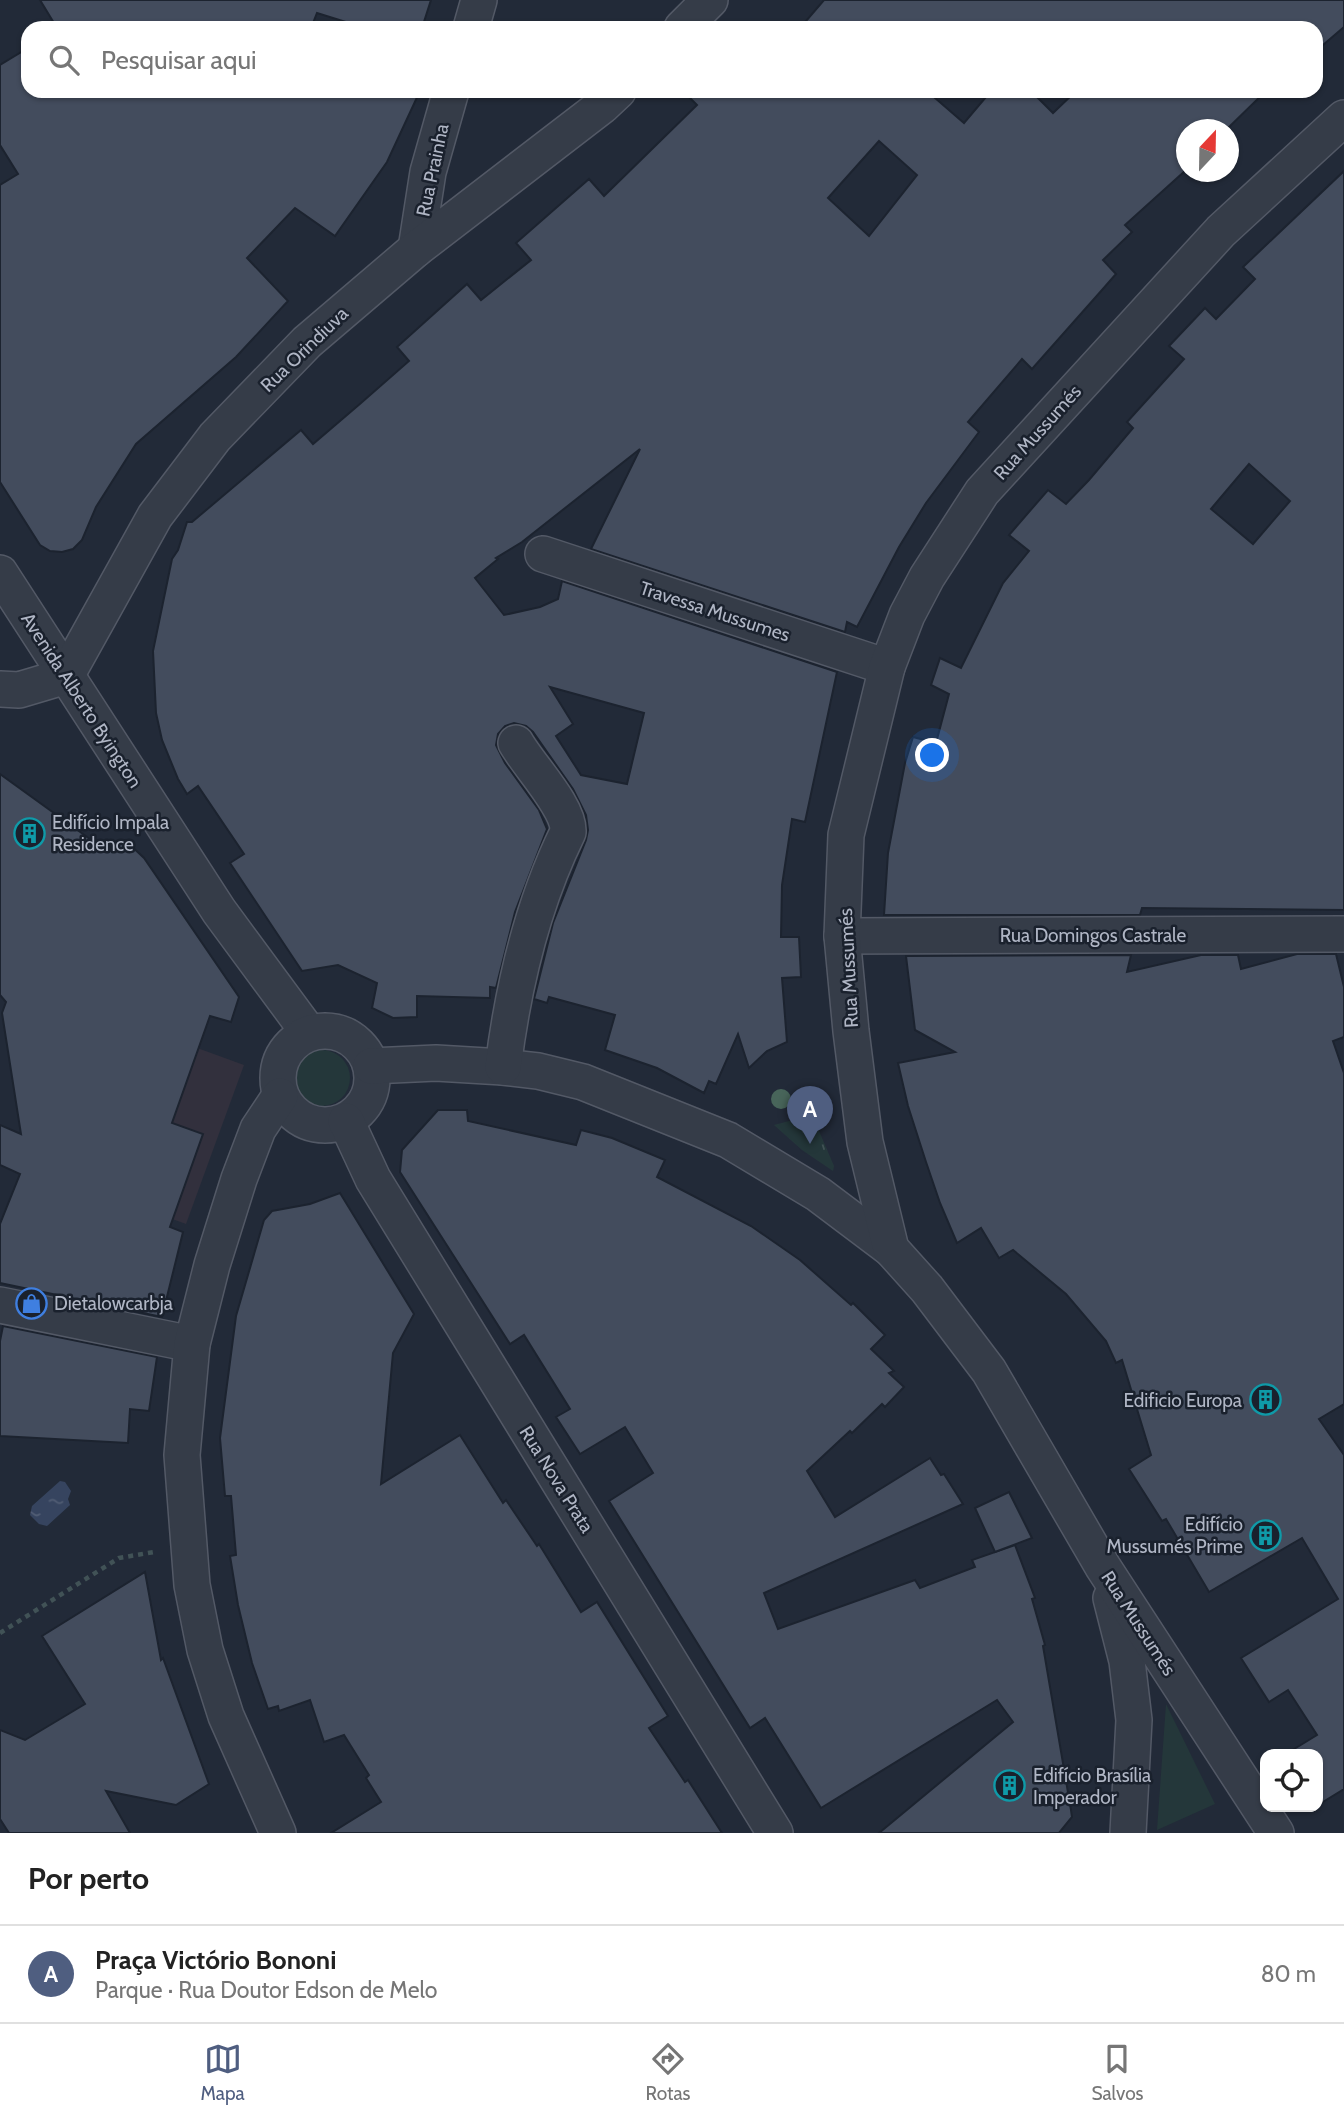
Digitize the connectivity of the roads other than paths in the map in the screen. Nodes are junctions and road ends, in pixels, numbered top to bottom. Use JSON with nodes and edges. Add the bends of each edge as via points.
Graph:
{"nodes":[{"id":1,"x":479,"y":0,"type":"edge"},
{"id":2,"x":710,"y":0,"type":"edge"},
{"id":3,"x":473,"y":21,"type":"edge"},
{"id":4,"x":689,"y":21,"type":"edge"},
{"id":5,"x":448,"y":98,"type":"edge"},
{"id":6,"x":611,"y":98,"type":"edge"},
{"id":7,"x":1344,"y":118,"type":"edge"},
{"id":8,"x":416,"y":249,"type":"junction"},
{"id":9,"x":543,"y":554,"type":"dead end"},
{"id":10,"x":0,"y":573,"type":"edge"},
{"id":11,"x":887,"y":667,"type":"junction"},
{"id":12,"x":66,"y":676,"type":"junction"},
{"id":13,"x":0,"y":690,"type":"edge"},
{"id":14,"x":516,"y":743,"type":"dead end"},
{"id":15,"x":1344,"y":934,"type":"edge"},
{"id":16,"x":842,"y":936,"type":"junction"},
{"id":17,"x":309,"y":1033,"type":"junction"},
{"id":18,"x":371,"y":1066,"type":"junction"},
{"id":19,"x":503,"y":1067,"type":"junction"},
{"id":20,"x":281,"y":1096,"type":"junction"},
{"id":21,"x":346,"y":1121,"type":"junction"},
{"id":22,"x":891,"y":1249,"type":"junction"},
{"id":23,"x":0,"y":1305,"type":"edge"},
{"id":24,"x":192,"y":1345,"type":"junction"},
{"id":25,"x":1103,"y":1567,"type":"junction"},
{"id":26,"x":1172,"y":1674,"type":"junction"},
{"id":27,"x":1130,"y":1684,"type":"junction"},
{"id":28,"x":278,"y":1833,"type":"edge"},
{"id":29,"x":775,"y":1833,"type":"edge"},
{"id":30,"x":1128,"y":1833,"type":"edge"},
{"id":31,"x":1276,"y":1833,"type":"edge"}],
"edges":[{"from":1,"to":3,"type":"street"},
{"from":2,"to":4,"type":"street"},
{"from":5,"to":8,"type":"street","name":"Rua Prainha","via":[[428,172]]},
{"from":6,"to":8,"type":"street","name":"Rua Orindiuva"},
{"from":7,"to":11,"type":"street","name":"Rua Mussumés","via":[[1221,231],[982,492],[927,577]]},
{"from":8,"to":12,"type":"street","name":"Rua Orindiuva","via":[[307,342],[215,437],[155,516]]},
{"from":9,"to":11,"type":"street","name":"Travessa Mussumes"},
{"from":10,"to":12,"type":"street","name":"Avenida Alberto Byington"},
{"from":11,"to":16,"type":"street","name":"Rua Mussumés","via":[[846,835]]},
{"from":12,"to":13,"type":"street","via":[[19,690]]},
{"from":12,"to":17,"type":"street","name":"Avenida Alberto Byington","via":[[219,911]]},
{"from":14,"to":19,"type":"street","via":[[557,801],[568,832],[545,886],[520,970]]},
{"from":15,"to":16,"type":"street","name":"Rua Domingos Castrale"},
{"from":16,"to":22,"type":"street","name":"Rua Mussumés","via":[[865,1142]]},
{"from":17,"to":18,"type":"street","via":[[325,1030],[354,1040]]},
{"from":17,"to":20,"type":"street","via":[[284,1052],[278,1066]]},
{"from":18,"to":19,"type":"street"},
{"from":18,"to":21,"type":"street","via":[[368,1098]]},
{"from":19,"to":22,"type":"street","via":[[583,1082],[728,1140],[818,1194]]},
{"from":20,"to":21,"type":"street","via":[[301,1119],[331,1125]]},
{"from":20,"to":24,"type":"street","via":[[258,1129],[239,1179]]},
{"from":21,"to":29,"type":"street","name":"Rua Nova Prata","via":[[373,1179]]},
{"from":22,"to":25,"type":"street","name":"Rua Mussumés","via":[[989,1371]]},
{"from":23,"to":24,"type":"street"},
{"from":24,"to":28,"type":"street","via":[[182,1455],[192,1585],[205,1650],[226,1716]]},
{"from":25,"to":26,"type":"street","name":"Rua Mussumés"},
{"from":25,"to":27,"type":"street"},
{"from":26,"to":27,"type":"street","via":[[1149,1671]]},
{"from":26,"to":31,"type":"street","name":"Rua Mussumés"},
{"from":27,"to":30,"type":"street","via":[[1134,1720]]}]}
